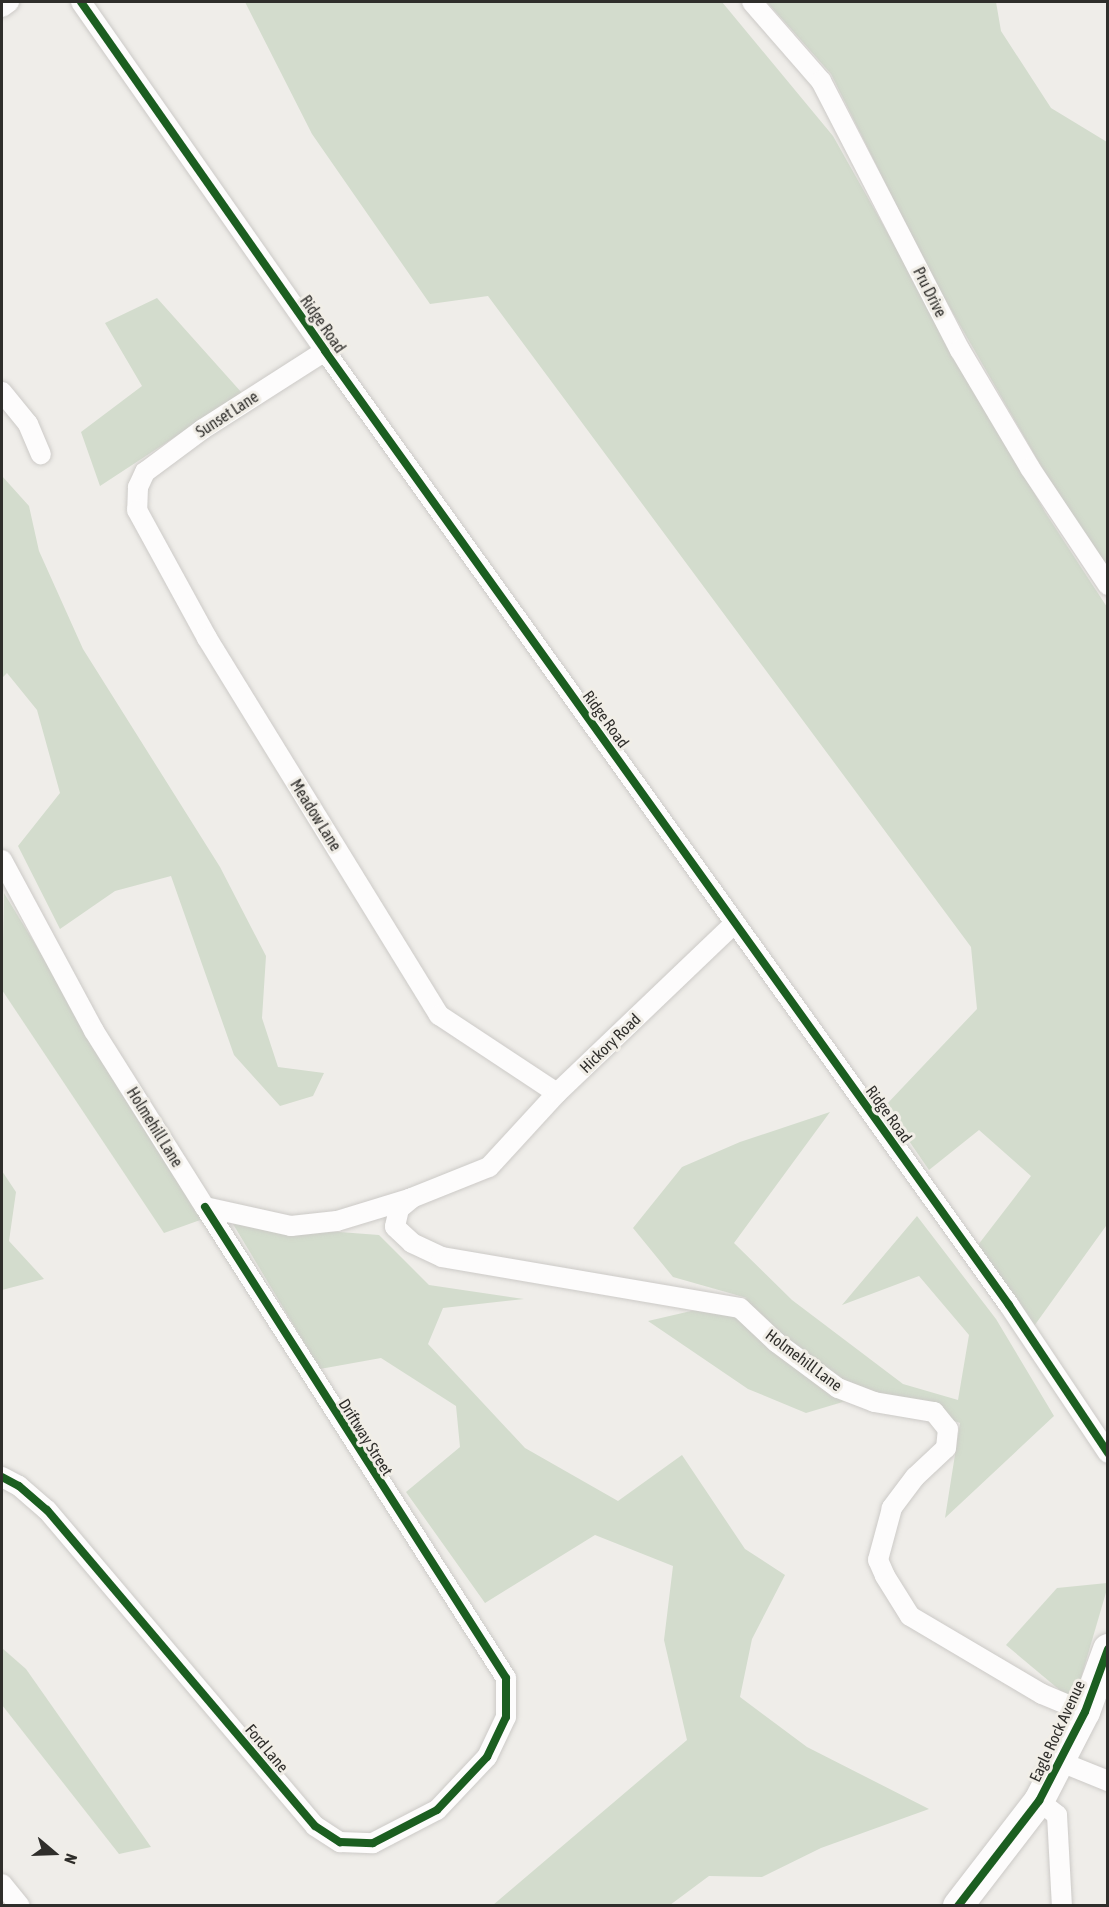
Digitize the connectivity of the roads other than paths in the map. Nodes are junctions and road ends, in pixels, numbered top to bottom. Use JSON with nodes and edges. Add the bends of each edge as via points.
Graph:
{"nodes":[{"id":1,"x":9,"y":2,"type":"edge"},
{"id":2,"x":81,"y":2,"type":"edge"},
{"id":3,"x":752,"y":2,"type":"edge"},
{"id":4,"x":2,"y":7,"type":"edge"},
{"id":5,"x":325,"y":351,"type":"junction"},
{"id":6,"x":2,"y":392,"type":"edge"},
{"id":7,"x":41,"y":454,"type":"dead end"},
{"id":8,"x":138,"y":487,"type":"joint"},
{"id":9,"x":1107,"y":585,"type":"edge"},
{"id":10,"x":2,"y":860,"type":"edge"},
{"id":11,"x":735,"y":923,"type":"junction"},
{"id":12,"x":557,"y":1093,"type":"junction"},
{"id":13,"x":412,"y":1198,"type":"junction"},
{"id":14,"x":206,"y":1208,"type":"junction"},
{"id":15,"x":1107,"y":1453,"type":"edge"},
{"id":16,"x":2,"y":1477,"type":"edge"},
{"id":17,"x":1107,"y":1649,"type":"edge"},
{"id":18,"x":506,"y":1678,"type":"joint"},
{"id":19,"x":1084,"y":1712,"type":"junction"},
{"id":20,"x":1061,"y":1762,"type":"junction"},
{"id":21,"x":1107,"y":1781,"type":"edge"},
{"id":22,"x":1039,"y":1801,"type":"junction"},
{"id":23,"x":2,"y":1884,"type":"edge"},
{"id":24,"x":20,"y":1905,"type":"edge"},
{"id":25,"x":958,"y":1905,"type":"edge"},
{"id":26,"x":1062,"y":1905,"type":"edge"}],
"edges":[{"from":1,"to":4,"type":"street"},
{"from":2,"to":5,"type":"street","name":"Ridge Road"},
{"from":3,"to":9,"type":"street","name":"Pru Drive","via":[[821,81],[960,350],[1030,468]]},
{"from":5,"to":8,"type":"street","name":"Sunset Lane","via":[[203,429],[145,472]]},
{"from":5,"to":11,"type":"street","name":"Ridge Road"},
{"from":6,"to":7,"type":"street","via":[[28,424]]},
{"from":8,"to":12,"type":"street","name":"Meadow Lane","via":[[137,510],[207,638],[439,1015]]},
{"from":10,"to":14,"type":"street","name":"Holmehill Lane","via":[[94,1031]]},
{"from":11,"to":12,"type":"street","name":"Hickory Road"},
{"from":11,"to":15,"type":"street","name":"Ridge Road","via":[[1009,1305]]},
{"from":12,"to":13,"type":"street","name":"Hickory Road","via":[[489,1167]]},
{"from":13,"to":14,"type":"street","via":[[337,1221],[291,1226]]},
{"from":13,"to":19,"type":"street","name":"Holmehill Lane","via":[[399,1209],[395,1227],[412,1244],[442,1257],[740,1308],[776,1342],[838,1388],[874,1402],[934,1413],[948,1429],[946,1448],[915,1477],[892,1508],[878,1560],[885,1576],[910,1616],[1042,1694]]},
{"from":14,"to":18,"type":"street","name":"Driftway Street"},
{"from":16,"to":18,"type":"street","name":"Ford Lane","via":[[47,1510],[315,1826],[340,1842],[373,1843],[437,1810],[487,1757],[506,1717]]},
{"from":17,"to":19,"type":"main road","name":"Eagle Rock Avenue"},
{"from":19,"to":20,"type":"main road","name":"Eagle Rock Avenue"},
{"from":20,"to":21,"type":"street"},
{"from":20,"to":22,"type":"main road","name":"Eagle Rock Avenue"},
{"from":22,"to":25,"type":"main road","name":"Eagle Rock Avenue"},
{"from":22,"to":26,"type":"street","via":[[1057,1815]]},
{"from":23,"to":24,"type":"street"}]}
